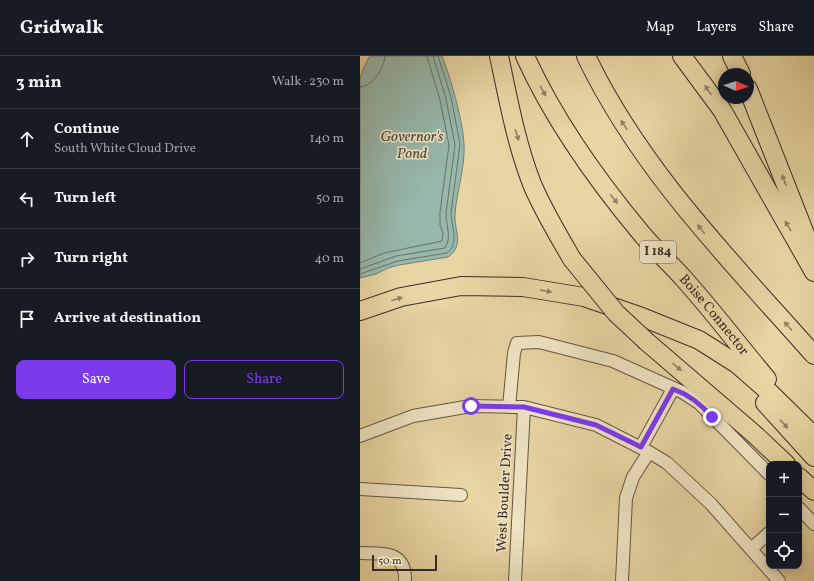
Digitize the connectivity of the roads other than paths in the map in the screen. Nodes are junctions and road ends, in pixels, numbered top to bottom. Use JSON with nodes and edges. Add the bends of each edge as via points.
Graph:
{"nodes":[{"id":1,"x":499,"y":56,"type":"edge"},
{"id":2,"x":525,"y":56,"type":"edge"},
{"id":3,"x":586,"y":56,"type":"edge"},
{"id":4,"x":682,"y":56,"type":"edge"},
{"id":5,"x":732,"y":56,"type":"edge"},
{"id":6,"x":738,"y":68,"type":"edge"},
{"id":7,"x":754,"y":104,"type":"edge"},
{"id":8,"x":814,"y":256,"type":"edge"},
{"id":9,"x":814,"y":272,"type":"edge"},
{"id":10,"x":360,"y":311,"type":"edge"},
{"id":11,"x":642,"y":317,"type":"junction"},
{"id":12,"x":814,"y":355,"type":"edge"},
{"id":13,"x":673,"y":389,"type":"junction"},
{"id":14,"x":509,"y":407,"type":"junction"},
{"id":15,"x":524,"y":407,"type":"junction"},
{"id":16,"x":814,"y":431,"type":"edge"},
{"id":17,"x":360,"y":436,"type":"edge"},
{"id":18,"x":814,"y":436,"type":"edge"},
{"id":19,"x":645,"y":449,"type":"junction"},
{"id":20,"x":814,"y":457,"type":"edge"},
{"id":21,"x":783,"y":461,"type":"edge"},
{"id":22,"x":766,"y":471,"type":"edge"},
{"id":23,"x":802,"y":480,"type":"edge"},
{"id":24,"x":360,"y":489,"type":"edge"},
{"id":25,"x":814,"y":491,"type":"edge"},
{"id":26,"x":461,"y":495,"type":"dead end"},
{"id":27,"x":802,"y":511,"type":"edge"},
{"id":28,"x":814,"y":524,"type":"edge"},
{"id":29,"x":766,"y":536,"type":"edge"},
{"id":30,"x":751,"y":549,"type":"junction"},
{"id":31,"x":360,"y":553,"type":"edge"},
{"id":32,"x":405,"y":581,"type":"edge"},
{"id":33,"x":515,"y":581,"type":"edge"},
{"id":34,"x":622,"y":581,"type":"edge"},
{"id":35,"x":778,"y":581,"type":"edge"}],
"edges":[{"from":1,"to":21,"type":"highway","one_way":true,"bridge":true,"via":[[515,128],[532,183],[572,259],[616,313]]},
{"from":2,"to":16,"type":"highway","name":"Boise Connector","number":"I 184","one_way":true,"via":[[571,139],[604,188]]},
{"from":12,"to":3,"type":"highway","one_way":true,"via":[[708,237],[648,161],[599,83]]},
{"from":9,"to":4,"type":"highway","one_way":true,"via":[[722,110]]},
{"from":5,"to":6,"type":"highway"},
{"from":8,"to":7,"type":"highway","one_way":true},
{"from":10,"to":11,"type":"highway","one_way":true,"via":[[401,297],[461,286],[477,286],[523,287],[584,297]]},
{"from":11,"to":18,"type":"highway","via":[[699,340],[738,364]]},
{"from":11,"to":20,"type":"highway","one_way":true,"via":[[696,347],[728,369]]},
{"from":13,"to":14,"type":"street","via":[[613,361],[539,342],[517,343]]},
{"from":13,"to":19,"type":"street"},
{"from":13,"to":22,"type":"street","via":[[699,403]]},
{"from":14,"to":15,"type":"street"},
{"from":14,"to":17,"type":"street","via":[[471,406],[413,416]]},
{"from":15,"to":19,"type":"street","via":[[596,425]]},
{"from":15,"to":33,"type":"street","name":"West Boulder Drive"},
{"from":19,"to":30,"type":"street","via":[[667,463],[711,504]]},
{"from":19,"to":34,"type":"street","via":[[626,498]]},
{"from":23,"to":25,"type":"highway"},
{"from":24,"to":26,"type":"street"},
{"from":27,"to":28,"type":"street"},
{"from":29,"to":30,"type":"street"},
{"from":30,"to":35,"type":"street"},
{"from":31,"to":32,"type":"street","via":[[394,556],[400,560],[404,568]]}]}
